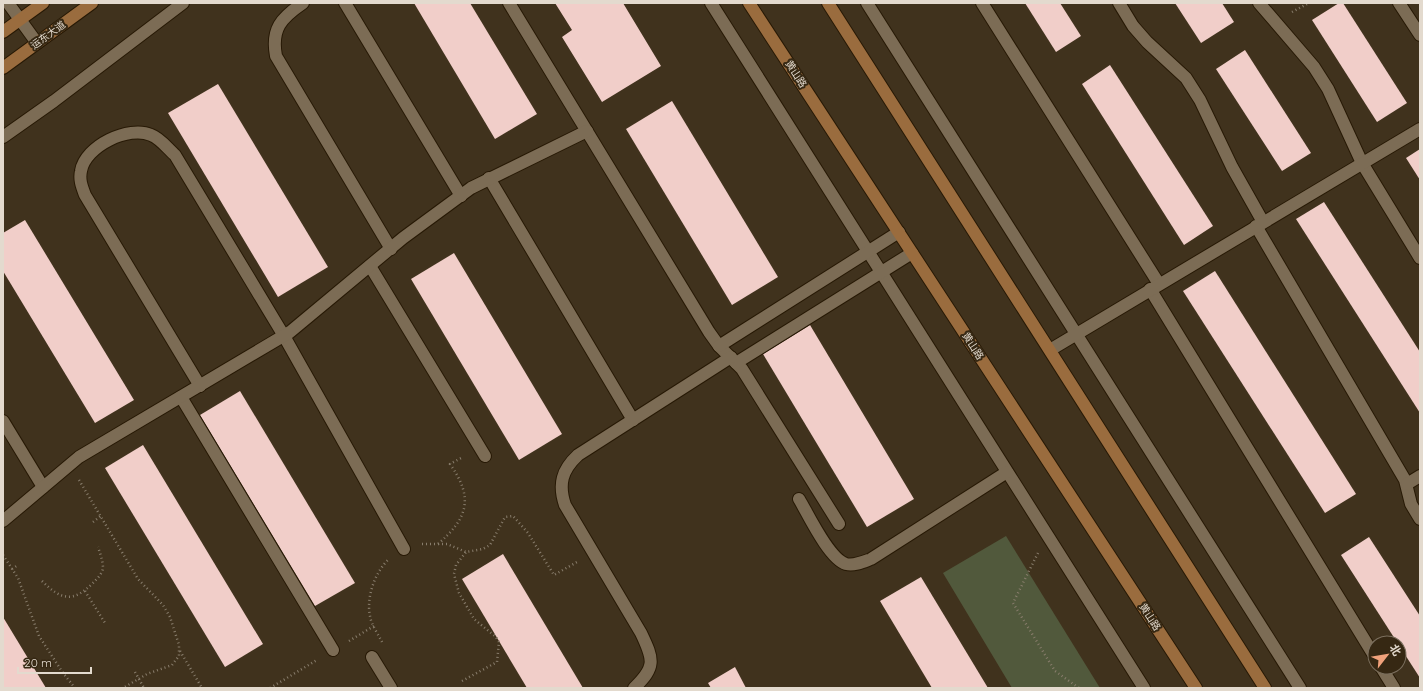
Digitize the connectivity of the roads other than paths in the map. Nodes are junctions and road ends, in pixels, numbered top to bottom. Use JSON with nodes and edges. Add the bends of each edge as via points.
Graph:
{"nodes":[{"id":1,"x":8,"y":3,"type":"edge"},
{"id":2,"x":43,"y":3,"type":"edge"},
{"id":3,"x":92,"y":3,"type":"edge"},
{"id":4,"x":183,"y":3,"type":"edge"},
{"id":5,"x":303,"y":3,"type":"edge"},
{"id":6,"x":345,"y":3,"type":"edge"},
{"id":7,"x":509,"y":3,"type":"edge"},
{"id":8,"x":711,"y":3,"type":"edge"},
{"id":9,"x":749,"y":3,"type":"edge"},
{"id":10,"x":828,"y":3,"type":"edge"},
{"id":11,"x":867,"y":3,"type":"edge"},
{"id":12,"x":982,"y":3,"type":"edge"},
{"id":13,"x":1119,"y":3,"type":"edge"},
{"id":14,"x":1259,"y":3,"type":"edge"},
{"id":15,"x":1399,"y":3,"type":"edge"},
{"id":16,"x":20,"y":20,"type":"junction"},
{"id":17,"x":3,"y":32,"type":"edge"},
{"id":18,"x":1420,"y":35,"type":"edge"},
{"id":19,"x":37,"y":43,"type":"junction"},
{"id":20,"x":3,"y":68,"type":"edge"},
{"id":21,"x":1420,"y":129,"type":"edge"},
{"id":22,"x":587,"y":132,"type":"junction"},
{"id":23,"x":3,"y":137,"type":"edge"},
{"id":24,"x":1362,"y":163,"type":"junction"},
{"id":25,"x":489,"y":178,"type":"junction"},
{"id":26,"x":461,"y":196,"type":"junction"},
{"id":27,"x":1260,"y":224,"type":"junction"},
{"id":28,"x":899,"y":232,"type":"junction"},
{"id":29,"x":391,"y":249,"type":"junction"},
{"id":30,"x":868,"y":251,"type":"junction"},
{"id":31,"x":912,"y":253,"type":"junction"},
{"id":32,"x":1420,"y":258,"type":"edge"},
{"id":33,"x":370,"y":266,"type":"junction"},
{"id":34,"x":881,"y":272,"type":"junction"},
{"id":35,"x":1155,"y":286,"type":"junction"},
{"id":36,"x":1077,"y":334,"type":"junction"},
{"id":37,"x":284,"y":336,"type":"junction"},
{"id":38,"x":719,"y":346,"type":"junction"},
{"id":39,"x":1050,"y":350,"type":"junction"},
{"id":40,"x":734,"y":360,"type":"junction"},
{"id":41,"x":200,"y":386,"type":"junction"},
{"id":42,"x":181,"y":397,"type":"junction"},
{"id":43,"x":633,"y":420,"type":"junction"},
{"id":44,"x":3,"y":421,"type":"edge"},
{"id":45,"x":482,"y":452,"type":"road end"},
{"id":46,"x":1007,"y":472,"type":"junction"},
{"id":47,"x":1420,"y":476,"type":"edge"},
{"id":48,"x":1407,"y":484,"type":"junction"},
{"id":49,"x":43,"y":487,"type":"junction"},
{"id":50,"x":799,"y":499,"type":"dead end"},
{"id":51,"x":5,"y":514,"type":"edge"},
{"id":52,"x":1420,"y":519,"type":"edge"},
{"id":53,"x":839,"y":524,"type":"dead end"},
{"id":54,"x":404,"y":549,"type":"road end"},
{"id":55,"x":1367,"y":644,"type":"edge"},
{"id":56,"x":333,"y":650,"type":"dead end"},
{"id":57,"x":372,"y":657,"type":"road end"},
{"id":58,"x":1386,"y":675,"type":"edge"},
{"id":59,"x":391,"y":688,"type":"edge"},
{"id":60,"x":634,"y":688,"type":"edge"},
{"id":61,"x":1144,"y":688,"type":"edge"},
{"id":62,"x":1196,"y":688,"type":"edge"},
{"id":63,"x":1265,"y":688,"type":"edge"},
{"id":64,"x":1300,"y":688,"type":"edge"},
{"id":65,"x":1394,"y":688,"type":"edge"}],
"edges":[{"from":1,"to":16,"type":"lane"},
{"from":2,"to":16,"type":"main road"},
{"from":3,"to":19,"type":"main road","name":"运东大道"},
{"from":4,"to":23,"type":"lane"},
{"from":5,"to":29,"type":"lane","via":[[276,28],[273,42],[276,56]]},
{"from":6,"to":26,"type":"lane"},
{"from":7,"to":22,"type":"lane"},
{"from":8,"to":30,"type":"lane"},
{"from":9,"to":28,"type":"main road","name":"黄山路"},
{"from":10,"to":39,"type":"main road"},
{"from":11,"to":36,"type":"lane"},
{"from":12,"to":35,"type":"lane"},
{"from":13,"to":27,"type":"lane","via":[[1133,26],[1186,78],[1197,94]]},
{"from":14,"to":24,"type":"lane","via":[[1314,67],[1328,89]]},
{"from":15,"to":18,"type":"lane"},
{"from":16,"to":17,"type":"main road"},
{"from":16,"to":19,"type":"lane"},
{"from":19,"to":20,"type":"main road","name":"运东大道"},
{"from":21,"to":24,"type":"lane"},
{"from":22,"to":25,"type":"lane"},
{"from":22,"to":38,"type":"lane"},
{"from":24,"to":27,"type":"lane"},
{"from":24,"to":32,"type":"lane"},
{"from":25,"to":26,"type":"lane"},
{"from":25,"to":43,"type":"lane"},
{"from":26,"to":29,"type":"lane"},
{"from":27,"to":35,"type":"lane"},
{"from":27,"to":48,"type":"lane"},
{"from":28,"to":30,"type":"lane"},
{"from":28,"to":31,"type":"main road","name":"黄山路"},
{"from":29,"to":33,"type":"lane"},
{"from":30,"to":34,"type":"lane"},
{"from":30,"to":38,"type":"lane"},
{"from":31,"to":34,"type":"lane"},
{"from":31,"to":62,"type":"main road","name":"黄山路"},
{"from":33,"to":37,"type":"lane"},
{"from":33,"to":45,"type":"lane"},
{"from":34,"to":40,"type":"lane"},
{"from":34,"to":46,"type":"lane"},
{"from":35,"to":36,"type":"lane"},
{"from":35,"to":55,"type":"lane"},
{"from":36,"to":39,"type":"lane"},
{"from":36,"to":64,"type":"lane"},
{"from":37,"to":41,"type":"lane"},
{"from":37,"to":41,"type":"lane","via":[[175,155],[152,135],[136,132],[120,134],[105,142],[89,156],[81,169],[80,181],[85,195]]},
{"from":37,"to":54,"type":"lane"},
{"from":38,"to":40,"type":"lane"},
{"from":39,"to":63,"type":"main road"},
{"from":40,"to":43,"type":"lane"},
{"from":40,"to":53,"type":"lane"},
{"from":41,"to":42,"type":"lane"},
{"from":42,"to":49,"type":"lane","via":[[70,465]]},
{"from":42,"to":56,"type":"lane"},
{"from":43,"to":60,"type":"lane","via":[[578,455],[563,473],[560,485],[565,505],[642,633],[651,658],[651,667],[647,676]]},
{"from":44,"to":49,"type":"lane"},
{"from":46,"to":50,"type":"lane","via":[[870,559],[859,563],[848,564],[840,561]]},
{"from":46,"to":61,"type":"lane"},
{"from":47,"to":48,"type":"lane"},
{"from":48,"to":52,"type":"lane","via":[[1411,504]]},
{"from":49,"to":51,"type":"lane"},
{"from":57,"to":59,"type":"lane"},
{"from":58,"to":65,"type":"lane"}]}
